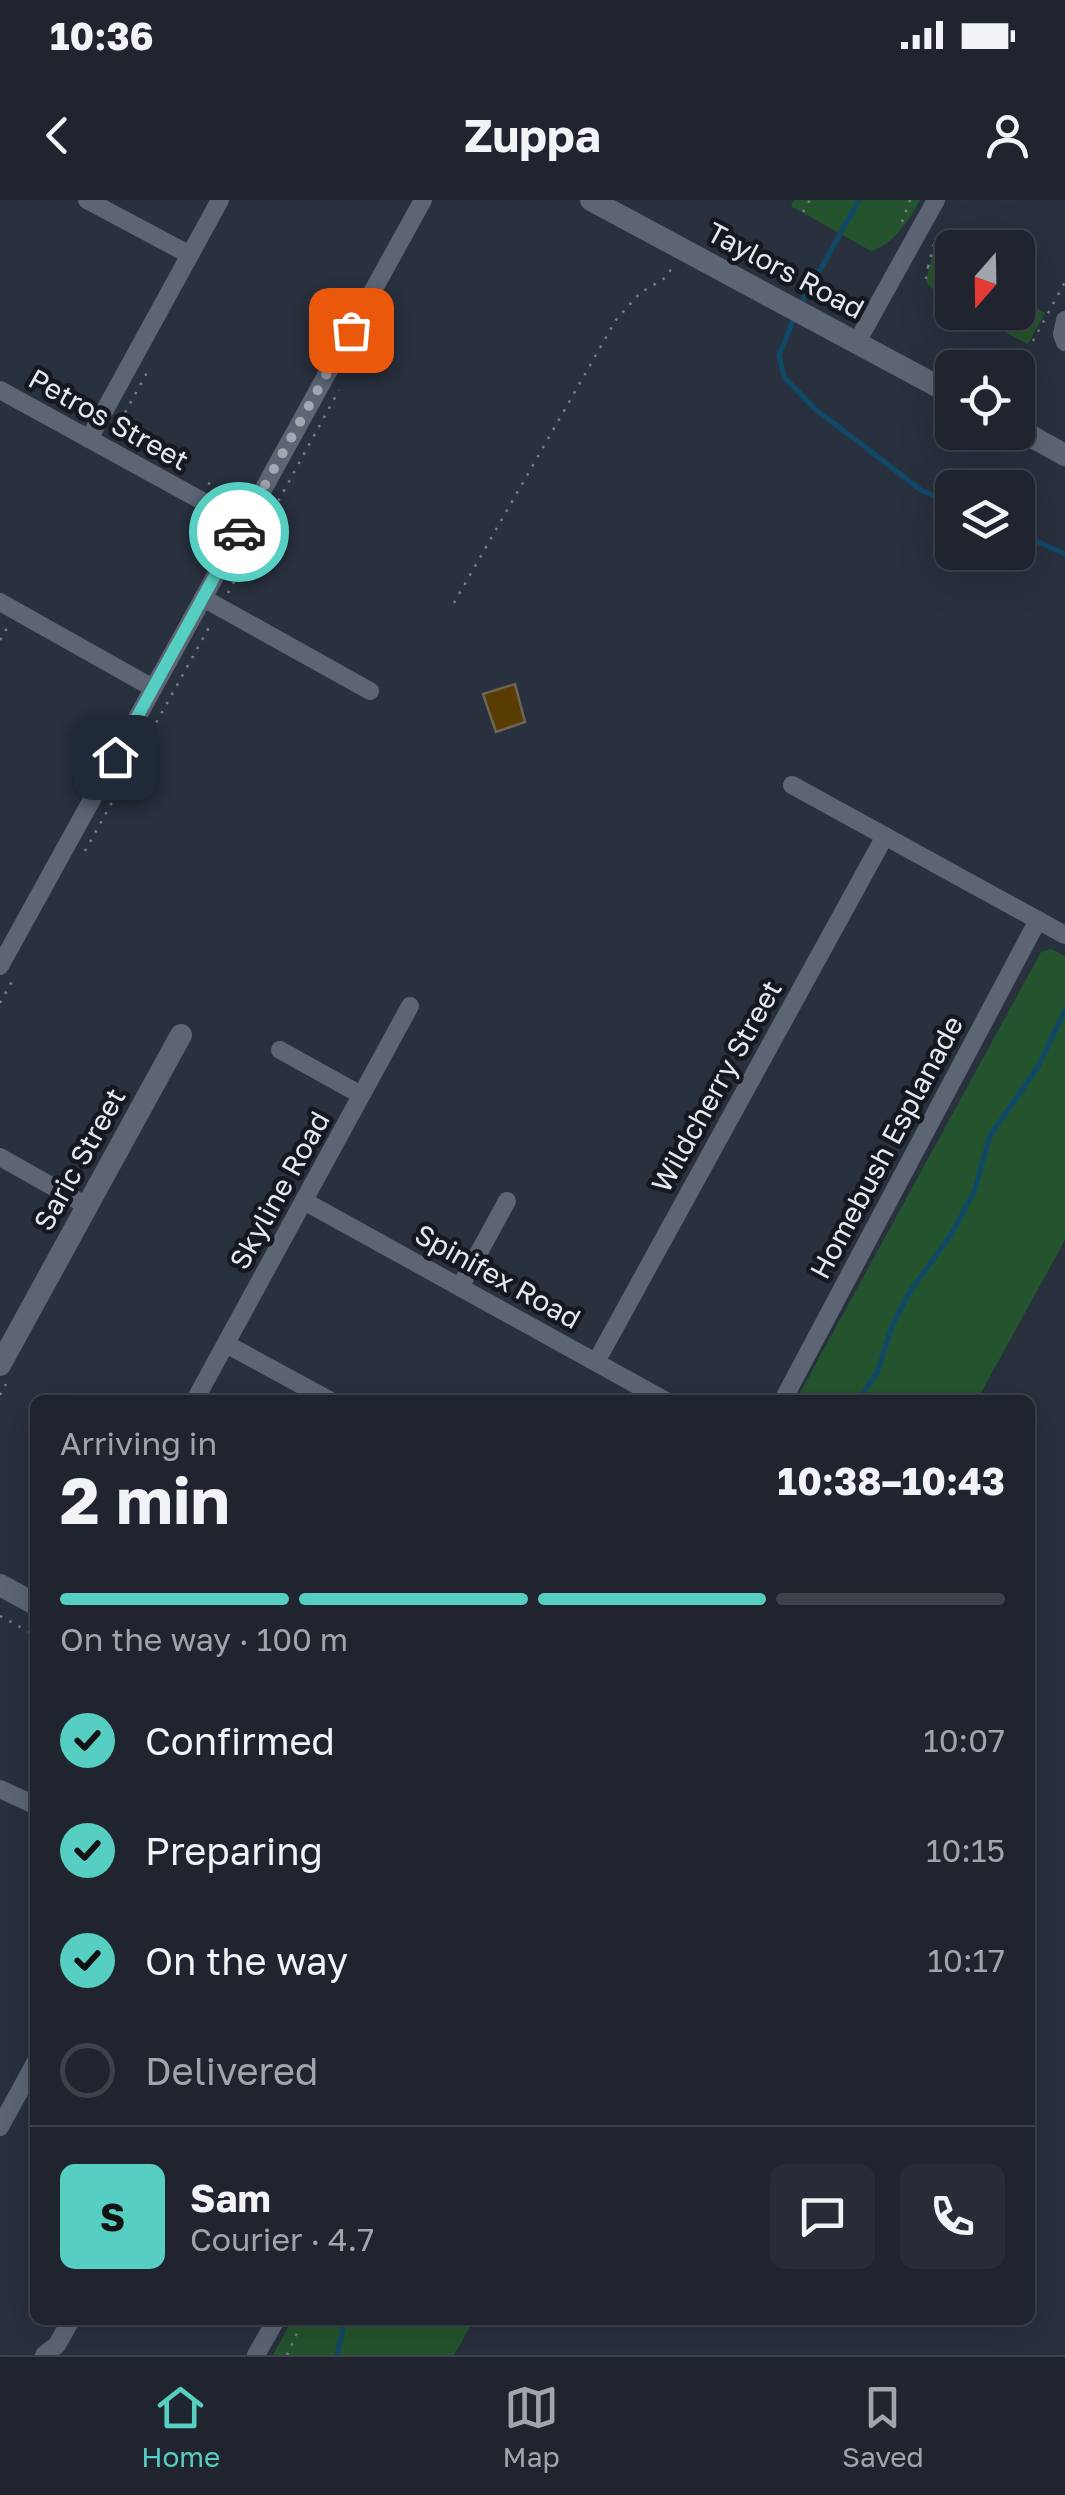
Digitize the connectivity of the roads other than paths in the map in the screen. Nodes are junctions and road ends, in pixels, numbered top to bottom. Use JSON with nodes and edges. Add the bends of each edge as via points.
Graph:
{"nodes":[{"id":1,"x":87,"y":200,"type":"edge"},
{"id":2,"x":220,"y":200,"type":"edge"},
{"id":3,"x":423,"y":200,"type":"edge"},
{"id":4,"x":591,"y":200,"type":"edge"},
{"id":5,"x":936,"y":200,"type":"edge"},
{"id":6,"x":190,"y":256,"type":"junction"},
{"id":7,"x":1065,"y":320,"type":"edge"},
{"id":8,"x":857,"y":342,"type":"junction"},
{"id":9,"x":1065,"y":342,"type":"edge"},
{"id":10,"x":935,"y":385,"type":"edge"},
{"id":11,"x":0,"y":390,"type":"edge"},
{"id":12,"x":89,"y":439,"type":"junction"},
{"id":13,"x":1035,"y":439,"type":"edge"},
{"id":14,"x":1065,"y":455,"type":"edge"},
{"id":15,"x":244,"y":524,"type":"junction"},
{"id":16,"x":203,"y":598,"type":"junction"},
{"id":17,"x":0,"y":604,"type":"edge"},
{"id":18,"x":153,"y":688,"type":"junction"},
{"id":19,"x":370,"y":692,"type":"dead end"},
{"id":20,"x":792,"y":785,"type":"dead end"},
{"id":21,"x":885,"y":836,"type":"junction"},
{"id":22,"x":1038,"y":920,"type":"junction"},
{"id":23,"x":1065,"y":935,"type":"edge"},
{"id":24,"x":0,"y":966,"type":"edge"},
{"id":25,"x":410,"y":1006,"type":"dead end"},
{"id":26,"x":181,"y":1035,"type":"dead end"},
{"id":27,"x":280,"y":1050,"type":"dead end"},
{"id":28,"x":362,"y":1095,"type":"junction"},
{"id":29,"x":0,"y":1156,"type":"edge"},
{"id":30,"x":304,"y":1201,"type":"junction"},
{"id":31,"x":507,"y":1201,"type":"dead end"},
{"id":32,"x":88,"y":1206,"type":"junction"},
{"id":33,"x":460,"y":1287,"type":"junction"},
{"id":34,"x":226,"y":1344,"type":"junction"},
{"id":35,"x":596,"y":1362,"type":"junction"},
{"id":36,"x":0,"y":1365,"type":"edge"},
{"id":37,"x":198,"y":1395,"type":"edge"},
{"id":38,"x":320,"y":1395,"type":"edge"},
{"id":39,"x":655,"y":1395,"type":"edge"},
{"id":40,"x":786,"y":1395,"type":"edge"},
{"id":41,"x":0,"y":1585,"type":"edge"},
{"id":42,"x":30,"y":1601,"type":"edge"},
{"id":43,"x":0,"y":1789,"type":"edge"},
{"id":44,"x":30,"y":1804,"type":"edge"},
{"id":45,"x":30,"y":2072,"type":"edge"},
{"id":46,"x":0,"y":2127,"type":"edge"},
{"id":47,"x":68,"y":2325,"type":"edge"},
{"id":48,"x":273,"y":2325,"type":"edge"},
{"id":49,"x":44,"y":2355,"type":"edge"},
{"id":50,"x":256,"y":2355,"type":"edge"}],
"edges":[{"from":1,"to":6,"type":"street"},
{"from":2,"to":6,"type":"street"},
{"from":3,"to":15,"type":"street"},
{"from":4,"to":8,"type":"street","name":"Taylors Road"},
{"from":5,"to":8,"type":"street"},
{"from":6,"to":12,"type":"street"},
{"from":7,"to":9,"type":"street"},
{"from":8,"to":10,"type":"street","name":"Taylors Road"},
{"from":11,"to":12,"type":"street","name":"Petros Street"},
{"from":12,"to":15,"type":"street","name":"Petros Street"},
{"from":13,"to":14,"type":"street"},
{"from":15,"to":16,"type":"street"},
{"from":16,"to":18,"type":"street"},
{"from":16,"to":19,"type":"street"},
{"from":17,"to":18,"type":"street"},
{"from":18,"to":24,"type":"street"},
{"from":20,"to":21,"type":"street"},
{"from":21,"to":22,"type":"street"},
{"from":21,"to":35,"type":"street","name":"Wildcherry Street"},
{"from":22,"to":23,"type":"street"},
{"from":22,"to":40,"type":"street","name":"Homebush Esplanade"},
{"from":25,"to":28,"type":"street","name":"Skyline Road"},
{"from":26,"to":32,"type":"street","name":"Saric Street"},
{"from":27,"to":28,"type":"street"},
{"from":28,"to":30,"type":"street","name":"Skyline Road"},
{"from":29,"to":32,"type":"street"},
{"from":30,"to":33,"type":"street","name":"Spinifex Road"},
{"from":30,"to":34,"type":"street","name":"Skyline Road"},
{"from":31,"to":33,"type":"street"},
{"from":32,"to":36,"type":"street","name":"Saric Street"},
{"from":33,"to":35,"type":"street","name":"Spinifex Road"},
{"from":34,"to":37,"type":"street","name":"Skyline Road"},
{"from":34,"to":38,"type":"street"},
{"from":35,"to":39,"type":"street","name":"Spinifex Road"},
{"from":41,"to":42,"type":"street"},
{"from":43,"to":44,"type":"street"},
{"from":45,"to":46,"type":"street"},
{"from":47,"to":49,"type":"street"},
{"from":48,"to":50,"type":"street"}]}
